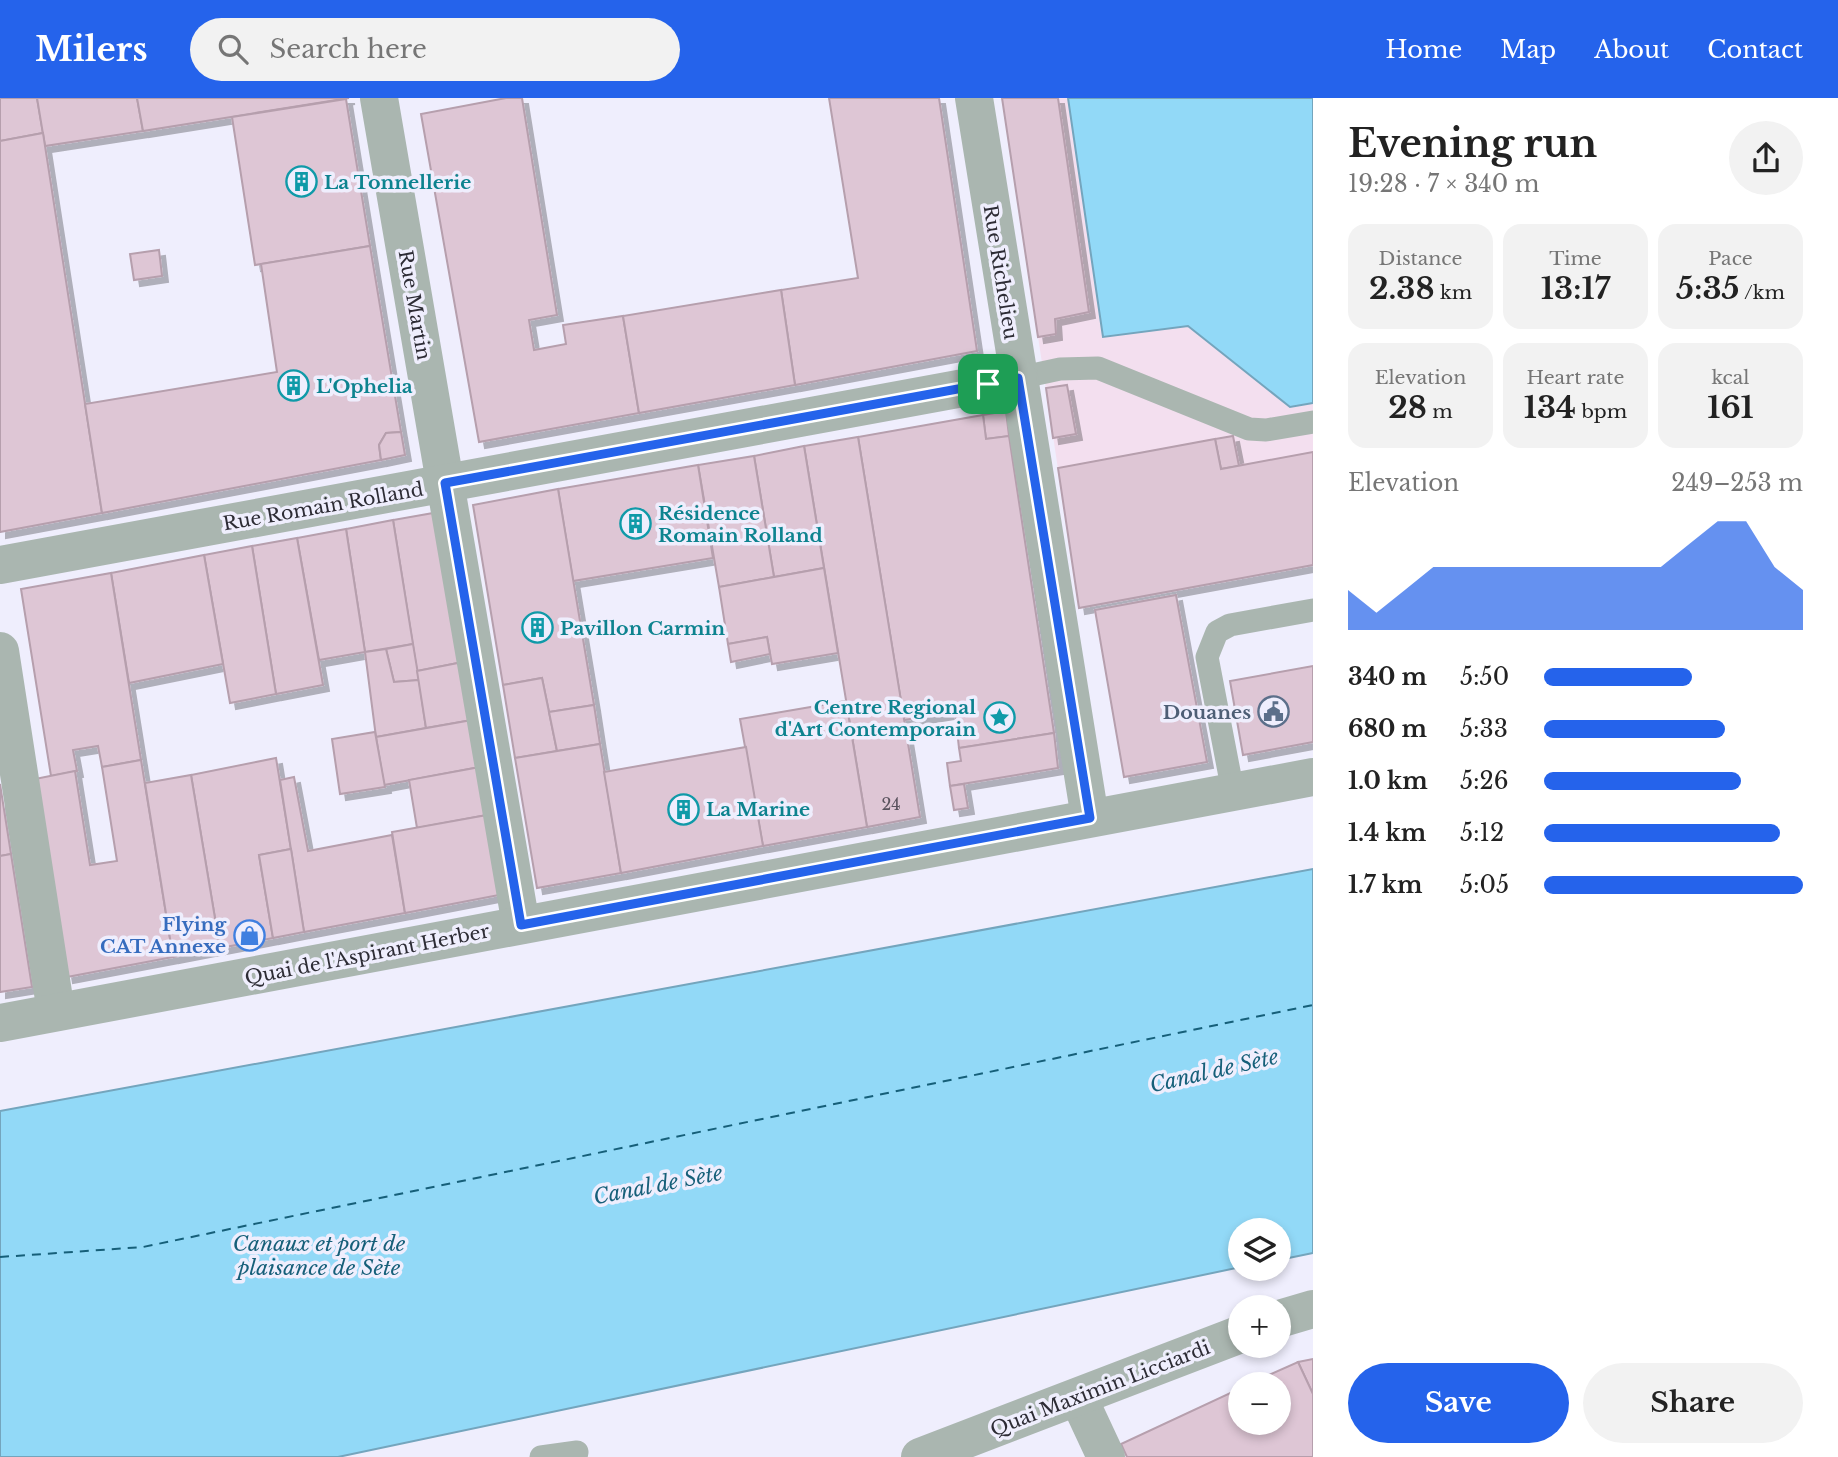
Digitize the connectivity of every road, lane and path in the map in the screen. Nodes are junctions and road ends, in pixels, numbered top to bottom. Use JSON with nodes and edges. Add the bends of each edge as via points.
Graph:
{"nodes":[{"id":1,"x":379,"y":98,"type":"edge"},
{"id":2,"x":974,"y":98,"type":"edge"},
{"id":3,"x":1018,"y":378,"type":"junction"},
{"id":4,"x":1313,"y":422,"type":"edge"},
{"id":5,"x":445,"y":483,"type":"junction"},
{"id":6,"x":0,"y":565,"type":"edge"},
{"id":7,"x":1313,"y":611,"type":"edge"},
{"id":8,"x":0,"y":651,"type":"edge"},
{"id":9,"x":1313,"y":778,"type":"edge"},
{"id":10,"x":1233,"y":792,"type":"junction"},
{"id":11,"x":1090,"y":818,"type":"junction"},
{"id":12,"x":521,"y":925,"type":"junction"},
{"id":13,"x":56,"y":1012,"type":"junction"},
{"id":14,"x":0,"y":1023,"type":"edge"},
{"id":15,"x":1313,"y":1309,"type":"edge"},
{"id":16,"x":1291,"y":1315,"type":"edge"},
{"id":17,"x":1228,"y":1339,"type":"edge"},
{"id":18,"x":1078,"y":1398,"type":"junction"},
{"id":19,"x":541,"y":1457,"type":"edge"},
{"id":20,"x":576,"y":1457,"type":"edge"},
{"id":21,"x":920,"y":1457,"type":"edge"},
{"id":22,"x":1106,"y":1457,"type":"edge"}],
"edges":[{"from":1,"to":5,"type":"street","name":"Rue Martin"},
{"from":2,"to":3,"type":"street","name":"Rue Richelieu"},
{"from":3,"to":4,"type":"lane","via":[[1060,369],[1098,368],[1249,429]]},
{"from":3,"to":5,"type":"street","name":"Rue Romain Rolland"},
{"from":3,"to":11,"type":"street","name":"Rue Richelieu"},
{"from":5,"to":6,"type":"street","name":"Rue Romain Rolland"},
{"from":5,"to":12,"type":"street","name":"Rue Martin"},
{"from":7,"to":10,"type":"lane","via":[[1230,625],[1217,632],[1207,657]]},
{"from":8,"to":13,"type":"street"},
{"from":9,"to":10,"type":"street","name":"Quai de l'Aspirant Herber"},
{"from":10,"to":11,"type":"street","name":"Quai de l'Aspirant Herber"},
{"from":11,"to":12,"type":"street","name":"Quai de l'Aspirant Herber"},
{"from":12,"to":13,"type":"street","name":"Quai de l'Aspirant Herber"},
{"from":13,"to":14,"type":"street","name":"Quai de l'Aspirant Herber"},
{"from":15,"to":16,"type":"street"},
{"from":17,"to":18,"type":"street","name":"Quai Maximin Licciardi"},
{"from":18,"to":21,"type":"street","name":"Quai Maximin Licciardi"},
{"from":18,"to":22,"type":"street"},
{"from":19,"to":20,"type":"lane","via":[[577,1452]]}]}
